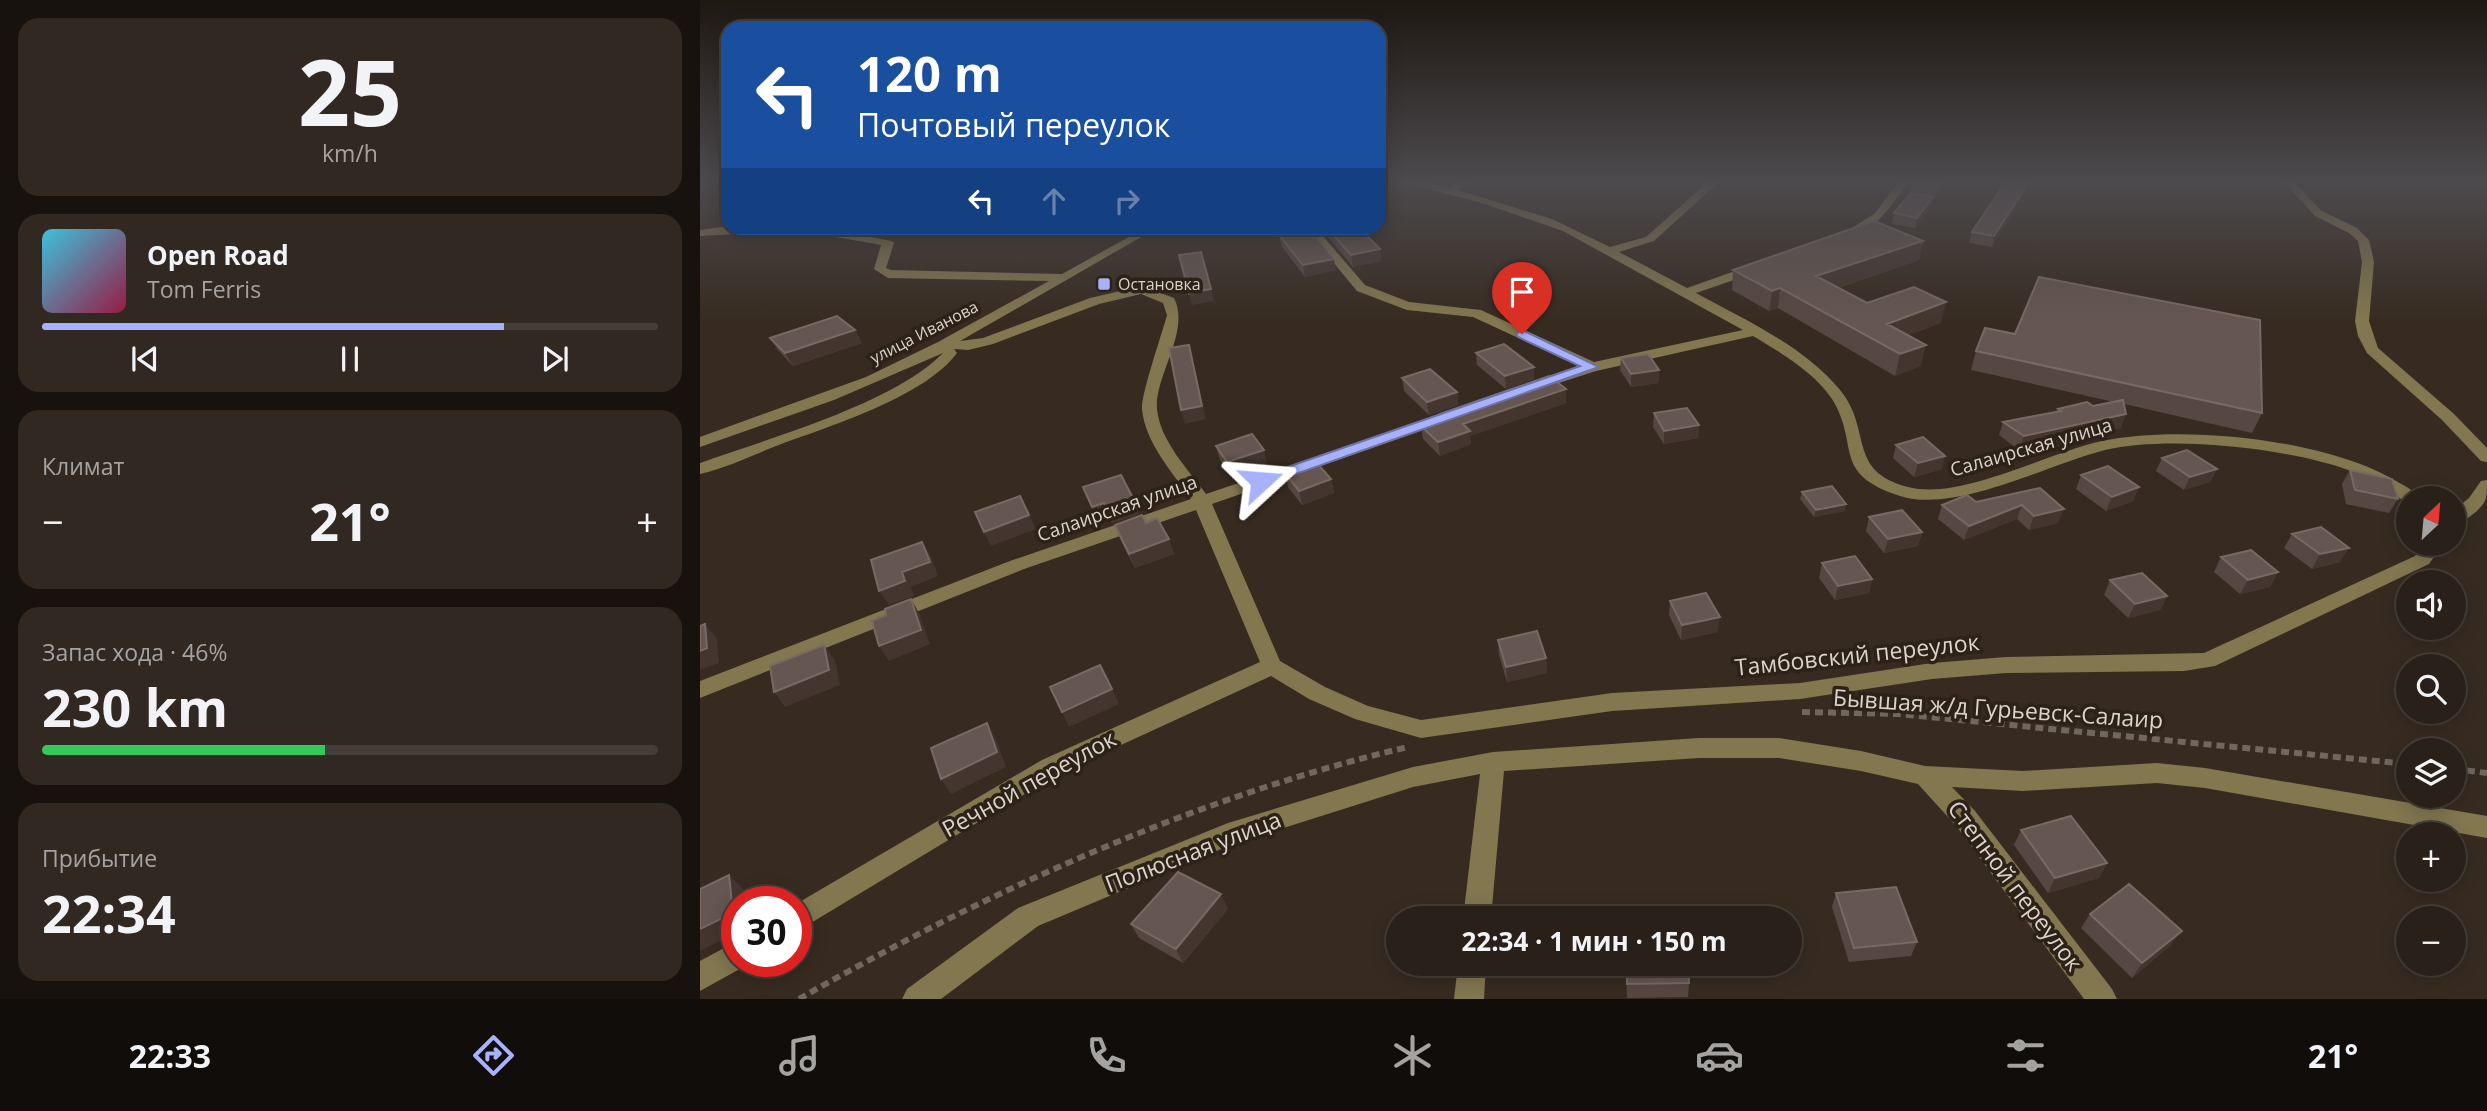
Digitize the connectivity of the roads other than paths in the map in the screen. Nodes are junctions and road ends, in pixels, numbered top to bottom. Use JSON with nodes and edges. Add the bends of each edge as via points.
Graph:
{"nodes":[{"id":1,"x":1562,"y":228,"type":"edge"},
{"id":2,"x":1663,"y":228,"type":"edge"},
{"id":3,"x":1860,"y":228,"type":"edge"},
{"id":4,"x":2343,"y":228,"type":"edge"},
{"id":5,"x":721,"y":232,"type":"edge"},
{"id":6,"x":701,"y":233,"type":"edge"},
{"id":7,"x":842,"y":235,"type":"edge"},
{"id":8,"x":1140,"y":235,"type":"edge"},
{"id":9,"x":1316,"y":235,"type":"edge"},
{"id":10,"x":1836,"y":240,"type":"edge"},
{"id":11,"x":1609,"y":251,"type":"junction"},
{"id":12,"x":1762,"y":266,"type":"edge"},
{"id":13,"x":1063,"y":278,"type":"junction"},
{"id":14,"x":1687,"y":292,"type":"junction"},
{"id":15,"x":1755,"y":332,"type":"junction"},
{"id":16,"x":944,"y":344,"type":"junction"},
{"id":17,"x":1592,"y":367,"type":"junction"},
{"id":18,"x":1513,"y":394,"type":"edge"},
{"id":19,"x":1473,"y":408,"type":"edge"},
{"id":20,"x":700,"y":442,"type":"edge"},
{"id":21,"x":2487,"y":457,"type":"edge"},
{"id":22,"x":700,"y":469,"type":"edge"},
{"id":23,"x":2487,"y":485,"type":"edge"},
{"id":24,"x":2396,"y":488,"type":"edge"},
{"id":25,"x":1201,"y":500,"type":"junction"},
{"id":26,"x":2466,"y":510,"type":"edge"},
{"id":27,"x":2424,"y":556,"type":"edge"},
{"id":28,"x":1272,"y":666,"type":"junction"},
{"id":29,"x":700,"y":690,"type":"edge"},
{"id":30,"x":1493,"y":762,"type":"junction"},
{"id":31,"x":1925,"y":776,"type":"junction"},
{"id":32,"x":2487,"y":827,"type":"edge"},
{"id":33,"x":1478,"y":906,"type":"edge"},
{"id":34,"x":812,"y":909,"type":"edge"},
{"id":35,"x":721,"y":965,"type":"edge"},
{"id":36,"x":1471,"y":976,"type":"edge"},
{"id":37,"x":700,"y":977,"type":"edge"},
{"id":38,"x":917,"y":999,"type":"edge"},
{"id":39,"x":1469,"y":999,"type":"edge"},
{"id":40,"x":2102,"y":999,"type":"edge"}],
"edges":[{"from":1,"to":11,"type":"street","name":"Салаирская улица"},
{"from":2,"to":11,"type":"street","via":[[1650,239]]},
{"from":3,"to":10,"type":"street"},
{"from":4,"to":21,"type":"street","via":[[2363,239],[2368,251],[2361,321],[2364,339]]},
{"from":5,"to":6,"type":"street"},
{"from":7,"to":13,"type":"street","via":[[888,243],[880,270],[888,274]]},
{"from":8,"to":13,"type":"street","name":"улица Иванова"},
{"from":9,"to":17,"type":"street","via":[[1361,289],[1407,306],[1476,313]]},
{"from":11,"to":14,"type":"street","name":"Салаирская улица"},
{"from":12,"to":14,"type":"street"},
{"from":13,"to":16,"type":"street","name":"улица Иванова"},
{"from":14,"to":15,"type":"street","name":"Салаирская улица"},
{"from":15,"to":17,"type":"street"},
{"from":15,"to":24,"type":"street","name":"Салаирская улица","via":[[1805,365],[1839,399],[1863,470],[1912,494],[1957,492],[2105,445],[2139,440],[2269,447],[2322,457],[2380,477]]},
{"from":16,"to":20,"type":"street","name":"улица Иванова","via":[[868,381]]},
{"from":16,"to":22,"type":"street","via":[[950,353],[945,359],[899,391]]},
{"from":16,"to":25,"type":"street","via":[[968,346],[988,341],[1095,301],[1142,290],[1168,301],[1174,314],[1149,407],[1161,443]]},
{"from":17,"to":18,"type":"street"},
{"from":19,"to":25,"type":"street","name":"Салаирская улица"},
{"from":23,"to":26,"type":"street"},
{"from":25,"to":28,"type":"street"},
{"from":25,"to":29,"type":"street","name":"Салаирская улица","via":[[1017,565]]},
{"from":27,"to":28,"type":"street","name":"Тамбовский переулок","via":[[2207,660],[2185,663],[2006,665],[1932,671],[1800,691],[1612,702],[1421,729],[1363,713]]},
{"from":28,"to":34,"type":"street","name":"Речной переулок","via":[[1050,767]]},
{"from":30,"to":31,"type":"street","name":"Полюсная улица","via":[[1699,748],[1779,748]]},
{"from":30,"to":33,"type":"street"},
{"from":30,"to":38,"type":"street","name":"Полюсная улица","via":[[1413,777],[1228,834],[1028,917]]},
{"from":31,"to":32,"type":"street","name":"Полюсная улица","via":[[2023,781],[2181,775]]},
{"from":31,"to":40,"type":"street","name":"Степной переулок","via":[[1966,818]]},
{"from":35,"to":37,"type":"street"},
{"from":36,"to":39,"type":"street"}]}
